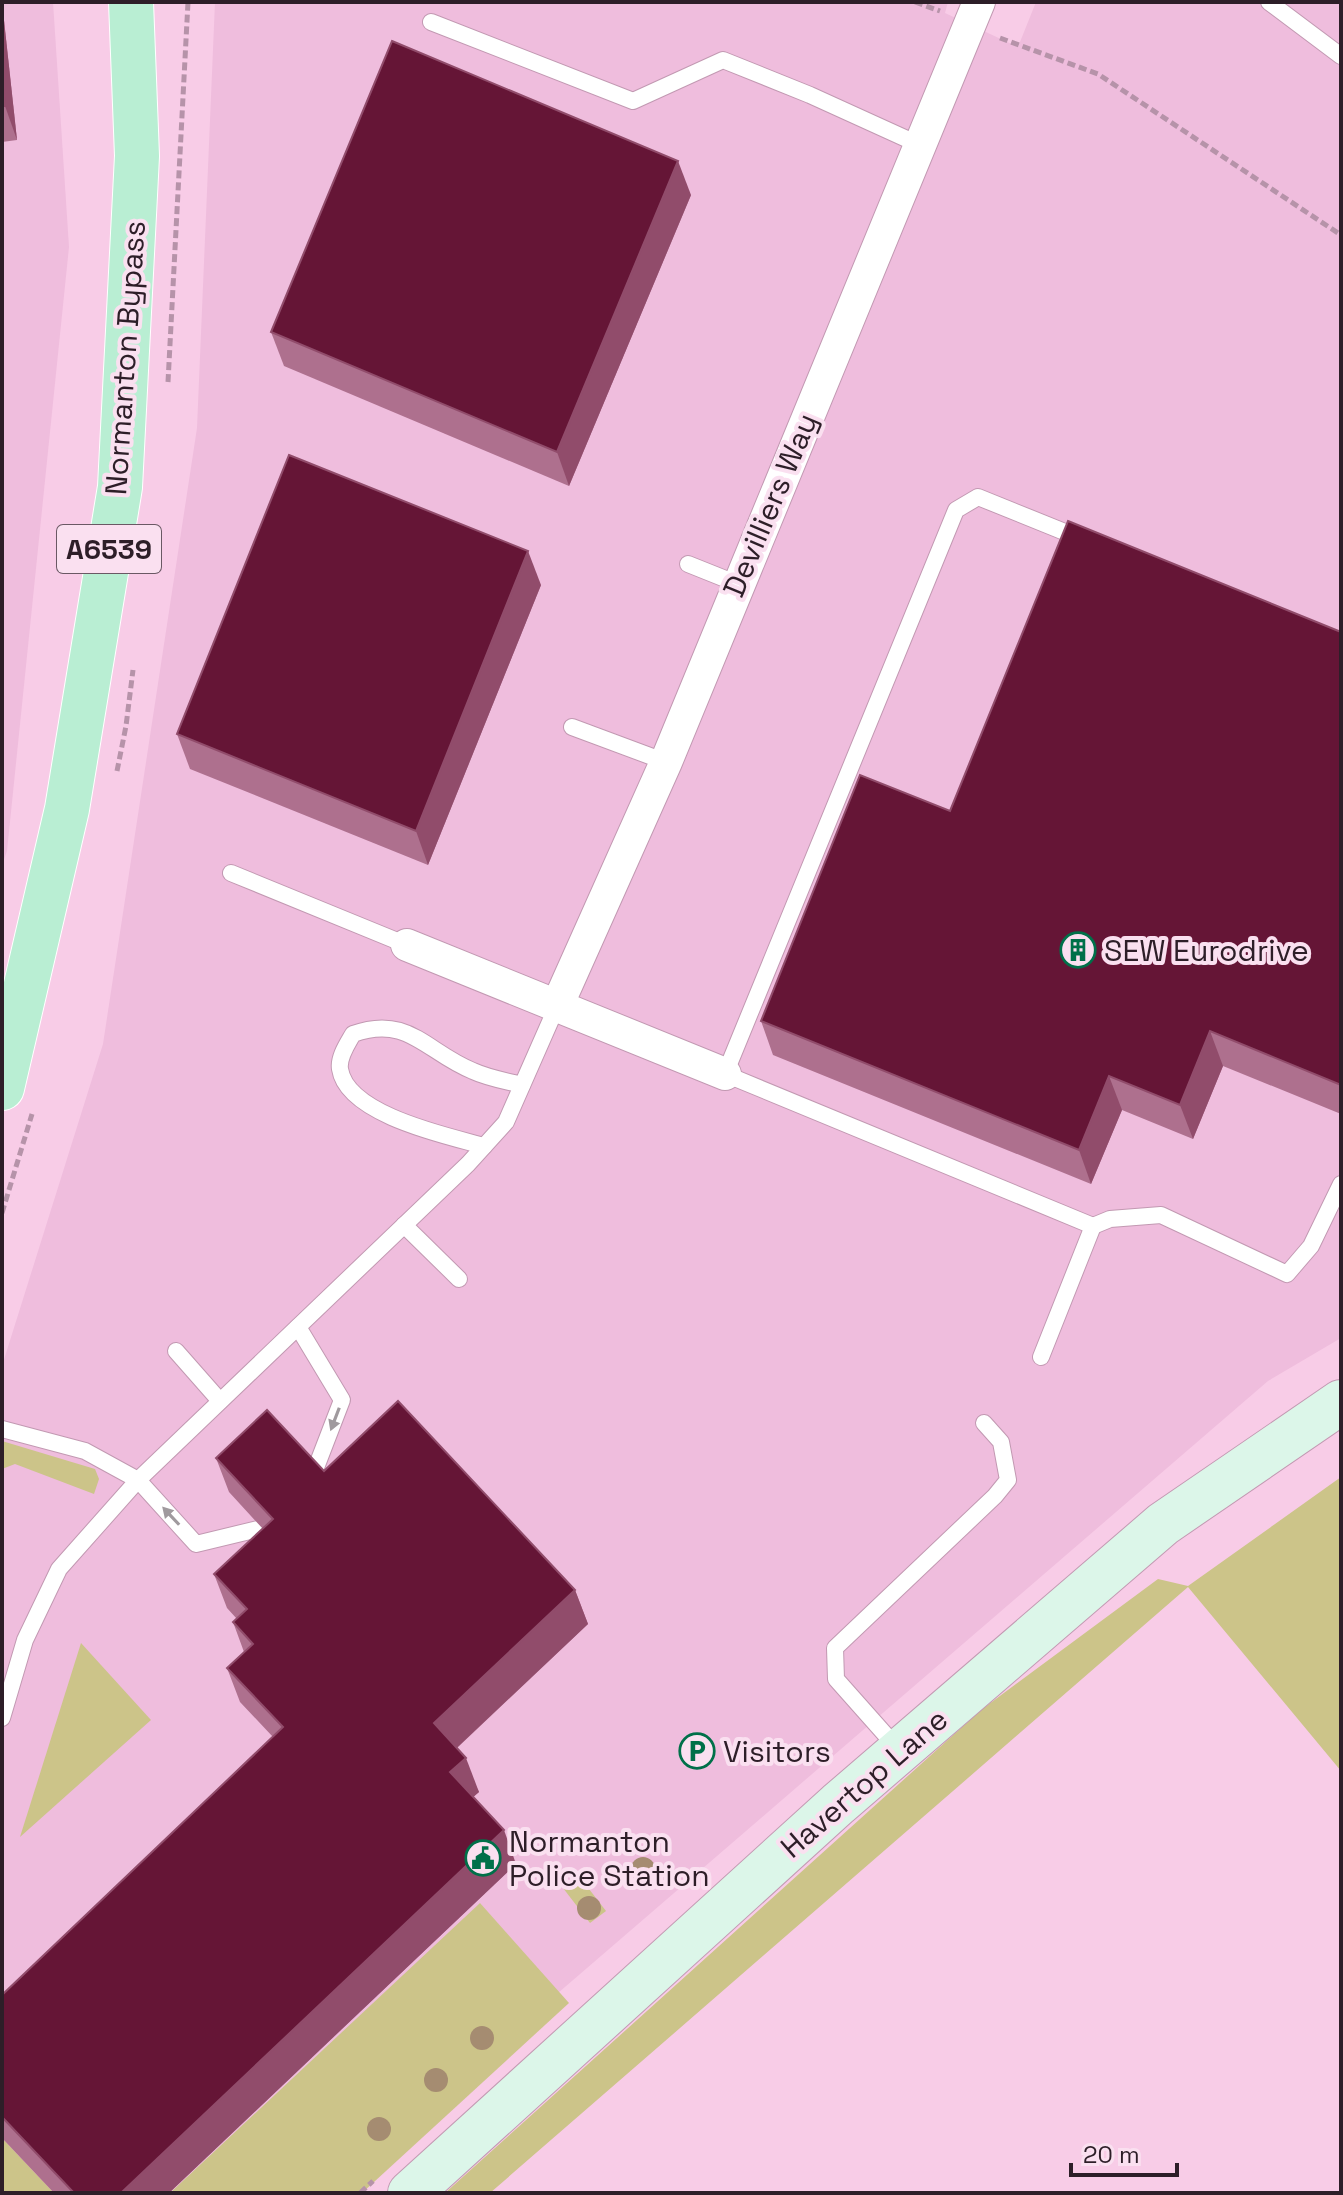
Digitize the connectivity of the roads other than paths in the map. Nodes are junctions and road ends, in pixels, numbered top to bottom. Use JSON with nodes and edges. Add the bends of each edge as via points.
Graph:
{"nodes":[{"id":1,"x":131,"y":2,"type":"edge"},
{"id":2,"x":1269,"y":2,"type":"edge"},
{"id":3,"x":974,"y":13,"type":"edge"},
{"id":4,"x":431,"y":22,"type":"dead end"},
{"id":5,"x":1341,"y":56,"type":"edge"},
{"id":6,"x":920,"y":145,"type":"junction"},
{"id":7,"x":1092,"y":543,"type":"edge"},
{"id":8,"x":688,"y":564,"type":"dead end"},
{"id":9,"x":738,"y":584,"type":"junction"},
{"id":10,"x":572,"y":727,"type":"dead end"},
{"id":11,"x":666,"y":762,"type":"junction"},
{"id":12,"x":231,"y":873,"type":"dead end"},
{"id":13,"x":407,"y":945,"type":"joint"},
{"id":14,"x":557,"y":1006,"type":"junction"},
{"id":15,"x":725,"y":1074,"type":"junction"},
{"id":16,"x":522,"y":1085,"type":"junction"},
{"id":17,"x":2,"y":1088,"type":"edge"},
{"id":18,"x":484,"y":1146,"type":"junction"},
{"id":19,"x":1341,"y":1184,"type":"edge"},
{"id":20,"x":404,"y":1225,"type":"junction"},
{"id":21,"x":1093,"y":1226,"type":"junction"},
{"id":22,"x":459,"y":1279,"type":"dead end"},
{"id":23,"x":298,"y":1327,"type":"junction"},
{"id":24,"x":176,"y":1351,"type":"dead end"},
{"id":25,"x":1041,"y":1357,"type":"dead end"},
{"id":26,"x":220,"y":1401,"type":"junction"},
{"id":27,"x":1341,"y":1402,"type":"edge"},
{"id":28,"x":984,"y":1423,"type":"dead end"},
{"id":29,"x":2,"y":1429,"type":"edge"},
{"id":30,"x":312,"y":1478,"type":"edge"},
{"id":31,"x":138,"y":1480,"type":"junction"},
{"id":32,"x":262,"y":1528,"type":"edge"},
{"id":33,"x":2,"y":1718,"type":"edge"},
{"id":34,"x":899,"y":1751,"type":"junction"},
{"id":35,"x":410,"y":2193,"type":"edge"}],
"edges":[{"from":1,"to":17,"type":"main road","name":"Normanton Bypass","number":"A6539","via":[[137,156],[120,487],[67,809]]},
{"from":2,"to":5,"type":"lane"},
{"from":3,"to":6,"type":"street","name":"Devilliers Way"},
{"from":4,"to":6,"type":"lane","via":[[633,101],[723,60]]},
{"from":6,"to":9,"type":"street","name":"Devilliers Way"},
{"from":7,"to":15,"type":"lane","via":[[978,497],[956,510]]},
{"from":8,"to":9,"type":"lane"},
{"from":9,"to":11,"type":"street","name":"Devilliers Way"},
{"from":10,"to":11,"type":"lane"},
{"from":11,"to":14,"type":"street","name":"Devilliers Way"},
{"from":12,"to":13,"type":"lane"},
{"from":13,"to":14,"type":"street"},
{"from":14,"to":15,"type":"street"},
{"from":14,"to":16,"type":"lane"},
{"from":15,"to":21,"type":"lane"},
{"from":16,"to":18,"type":"lane","via":[[506,1122]]},
{"from":16,"to":18,"type":"lane","via":[[474,1072],[398,1028],[374,1026],[353,1034],[340,1069],[367,1104],[420,1129]]},
{"from":18,"to":20,"type":"lane"},
{"from":19,"to":21,"type":"lane","via":[[1311,1246],[1287,1274],[1161,1215],[1110,1219]]},
{"from":20,"to":22,"type":"lane"},
{"from":20,"to":23,"type":"lane"},
{"from":21,"to":25,"type":"lane"},
{"from":23,"to":26,"type":"lane"},
{"from":23,"to":30,"type":"lane","one_way":true,"via":[[342,1400]]},
{"from":24,"to":26,"type":"lane"},
{"from":26,"to":31,"type":"lane"},
{"from":27,"to":34,"type":"main road","name":"Havertop Lane","via":[[1163,1524]]},
{"from":28,"to":34,"type":"lane","via":[[1001,1442],[1008,1480],[835,1648],[836,1679]]},
{"from":29,"to":31,"type":"lane","via":[[85,1451]]},
{"from":32,"to":31,"type":"lane","one_way":true,"via":[[196,1544]]},
{"from":31,"to":33,"type":"lane","via":[[59,1569],[25,1640]]},
{"from":34,"to":35,"type":"main road","name":"Havertop Lane"}]}
